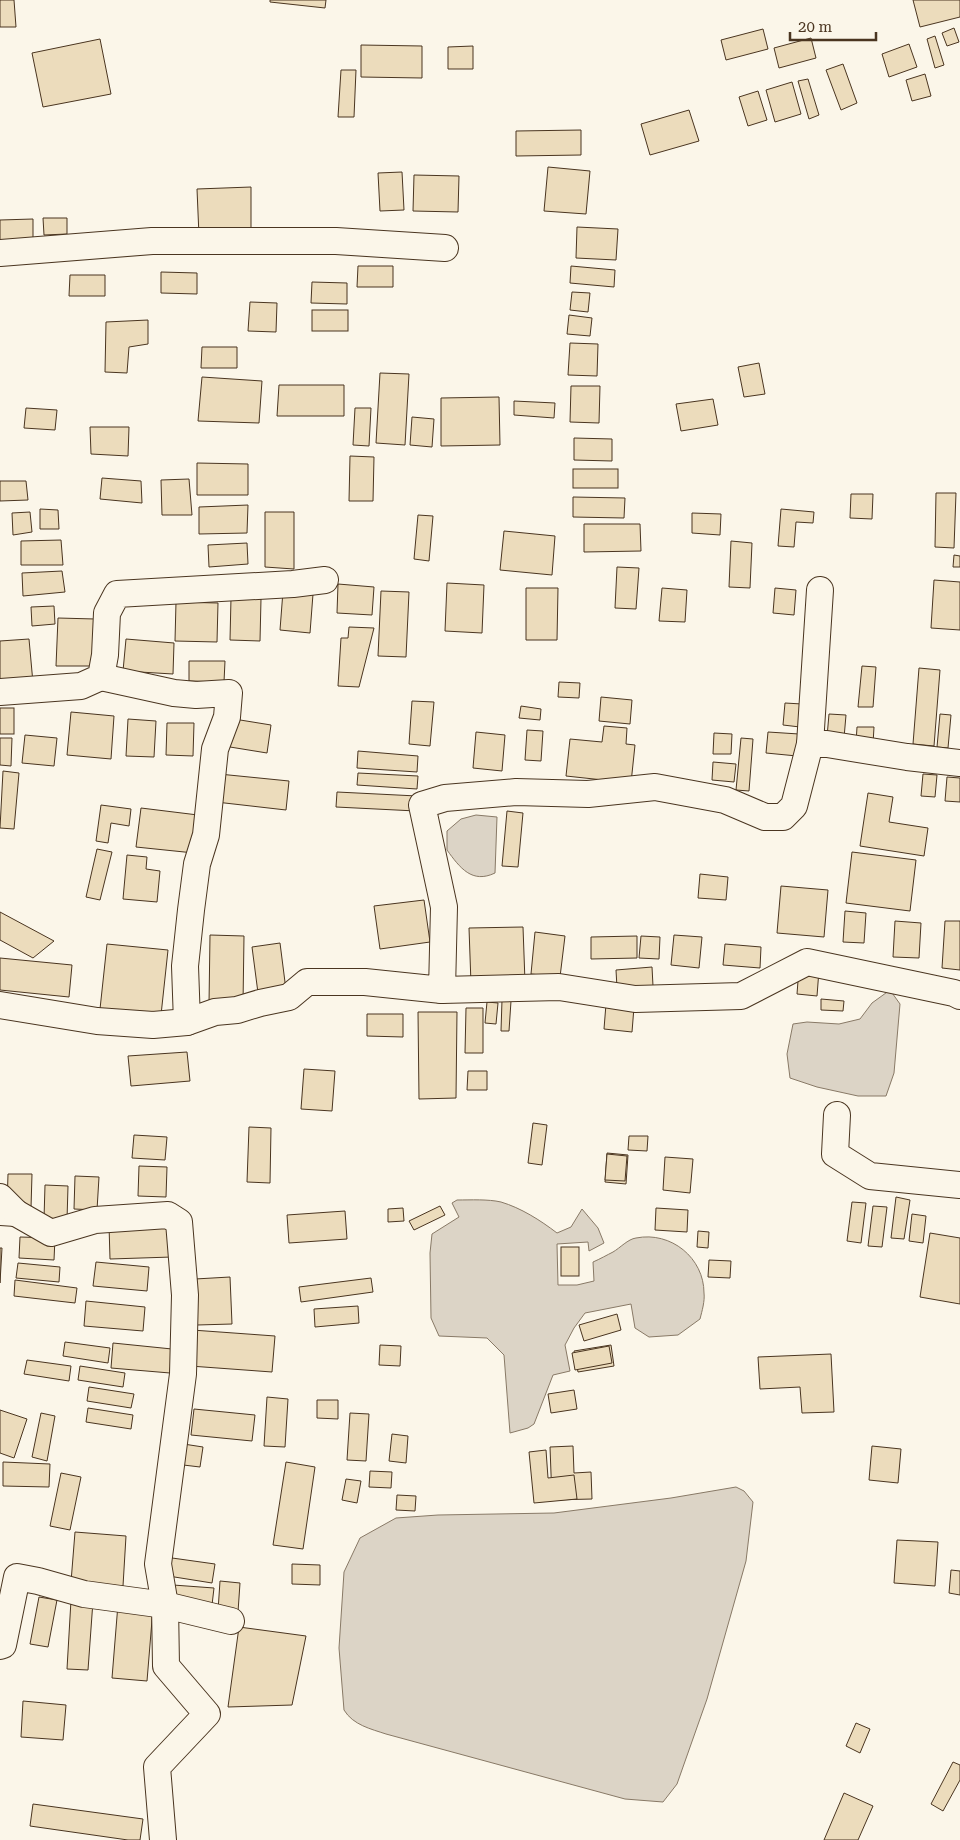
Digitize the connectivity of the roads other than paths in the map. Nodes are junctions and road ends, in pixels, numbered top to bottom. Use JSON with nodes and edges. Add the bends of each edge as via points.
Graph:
{"nodes":[{"id":1,"x":445,"y":248,"type":"dead end"},
{"id":2,"x":0,"y":252,"type":"edge"},
{"id":3,"x":325,"y":580,"type":"dead end"},
{"id":4,"x":820,"y":590,"type":"dead end"},
{"id":5,"x":101,"y":677,"type":"junction"},
{"id":6,"x":0,"y":692,"type":"edge"},
{"id":7,"x":810,"y":744,"type":"junction"},
{"id":8,"x":960,"y":762,"type":"edge"},
{"id":9,"x":442,"y":990,"type":"junction"},
{"id":10,"x":960,"y":996,"type":"edge"},
{"id":11,"x":0,"y":1005,"type":"edge"},
{"id":12,"x":187,"y":1022,"type":"junction"},
{"id":13,"x":837,"y":1115,"type":"dead end"},
{"id":14,"x":960,"y":1185,"type":"edge"},
{"id":15,"x":5,"y":1208,"type":"edge"},
{"id":16,"x":165,"y":1605,"type":"junction"},
{"id":17,"x":231,"y":1620,"type":"dead end"},
{"id":18,"x":0,"y":1646,"type":"edge"},
{"id":19,"x":163,"y":1840,"type":"edge"}],
"edges":[{"from":1,"to":2,"type":"street","via":[[336,241],[152,241]]},
{"from":3,"to":5,"type":"street","via":[[117,594],[107,613]]},
{"from":4,"to":7,"type":"street"},
{"from":5,"to":6,"type":"street","via":[[81,686]]},
{"from":5,"to":12,"type":"street","via":[[174,692],[229,693],[227,717],[214,749],[206,835],[197,864],[191,910],[185,966]]},
{"from":7,"to":8,"type":"street"},
{"from":7,"to":9,"type":"street","via":[[794,806],[782,817],[764,817],[725,800],[655,787],[588,794],[516,792],[445,798],[422,805],[444,907]]},
{"from":9,"to":10,"type":"street","via":[[559,987],[636,999],[741,996],[807,962]]},
{"from":9,"to":12,"type":"street","via":[[365,982],[307,982],[289,997],[215,1012]]},
{"from":11,"to":12,"type":"street","via":[[97,1021],[154,1025]]},
{"from":13,"to":14,"type":"street","via":[[835,1154],[870,1176]]},
{"from":15,"to":16,"type":"street","via":[[51,1233],[95,1220],[168,1215],[179,1222],[185,1295],[183,1374],[158,1564]]},
{"from":16,"to":17,"type":"street"},
{"from":16,"to":18,"type":"street","via":[[84,1594],[17,1577],[3,1645]]},
{"from":16,"to":19,"type":"street","via":[[166,1666],[207,1714],[157,1766]]}]}
